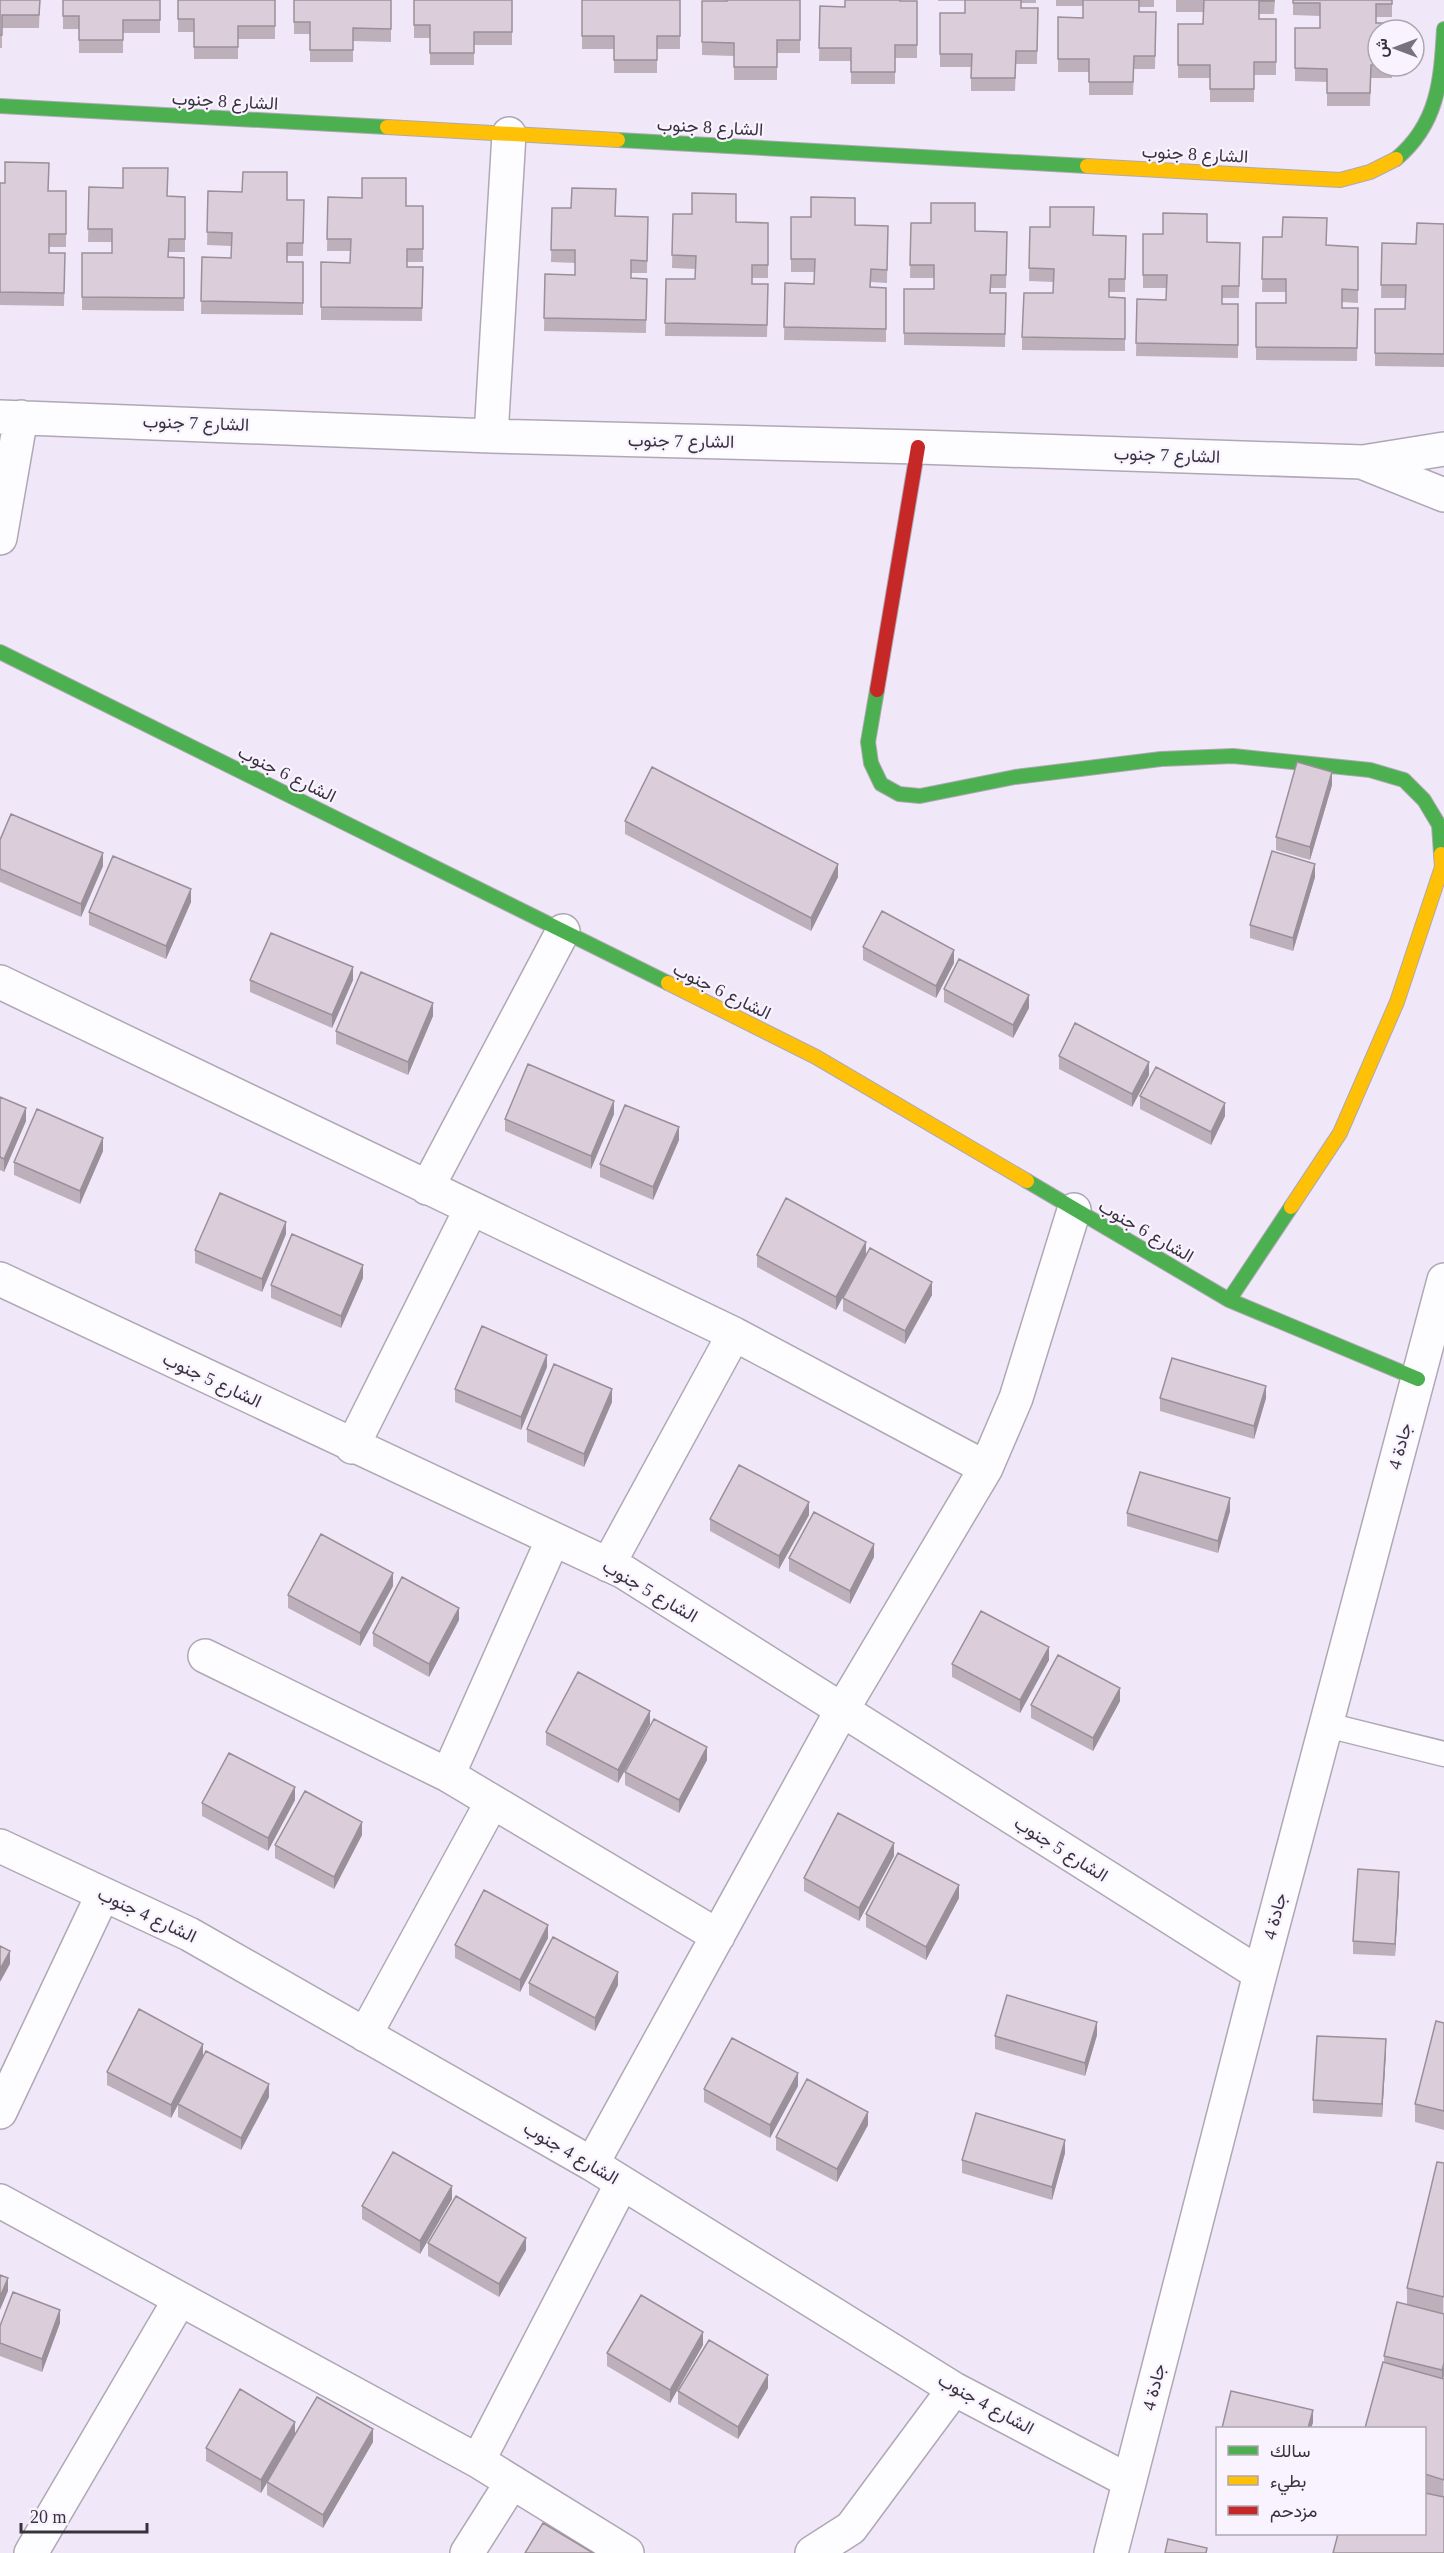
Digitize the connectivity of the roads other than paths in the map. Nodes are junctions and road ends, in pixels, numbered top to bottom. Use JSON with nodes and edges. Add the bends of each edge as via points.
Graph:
{"nodes":[{"id":1,"x":1444,"y":28,"type":"edge"},
{"id":2,"x":0,"y":106,"type":"edge"},
{"id":3,"x":509,"y":134,"type":"junction"},
{"id":4,"x":10,"y":417,"type":"edge"},
{"id":5,"x":491,"y":436,"type":"junction"},
{"id":6,"x":918,"y":447,"type":"junction"},
{"id":7,"x":1444,"y":449,"type":"edge"},
{"id":8,"x":1363,"y":462,"type":"junction"},
{"id":9,"x":1444,"y":495,"type":"edge"},
{"id":10,"x":0,"y":538,"type":"edge"},
{"id":11,"x":0,"y":651,"type":"edge"},
{"id":12,"x":563,"y":931,"type":"junction"},
{"id":13,"x":0,"y":982,"type":"edge"},
{"id":14,"x":428,"y":1188,"type":"junction"},
{"id":15,"x":471,"y":1209,"type":"junction"},
{"id":16,"x":1074,"y":1210,"type":"junction"},
{"id":17,"x":0,"y":1279,"type":"edge"},
{"id":18,"x":1444,"y":1280,"type":"edge"},
{"id":19,"x":1229,"y":1300,"type":"junction"},
{"id":20,"x":734,"y":1334,"type":"junction"},
{"id":21,"x":1418,"y":1379,"type":"junction"},
{"id":22,"x":352,"y":1447,"type":"junction"},
{"id":23,"x":986,"y":1468,"type":"junction"},
{"id":24,"x":553,"y":1539,"type":"junction"},
{"id":25,"x":608,"y":1565,"type":"junction"},
{"id":26,"x":205,"y":1656,"type":"dead end"},
{"id":27,"x":842,"y":1710,"type":"junction"},
{"id":28,"x":1326,"y":1725,"type":"junction"},
{"id":29,"x":1444,"y":1754,"type":"edge"},
{"id":30,"x":448,"y":1775,"type":"junction"},
{"id":31,"x":492,"y":1802,"type":"junction"},
{"id":32,"x":0,"y":1846,"type":"edge"},
{"id":33,"x":103,"y":1894,"type":"junction"},
{"id":34,"x":718,"y":1936,"type":"junction"},
{"id":35,"x":1260,"y":1974,"type":"junction"},
{"id":36,"x":365,"y":2034,"type":"junction"},
{"id":37,"x":0,"y":2112,"type":"edge"},
{"id":38,"x":592,"y":2164,"type":"junction"},
{"id":39,"x":622,"y":2183,"type":"junction"},
{"id":40,"x":0,"y":2201,"type":"edge"},
{"id":41,"x":180,"y":2299,"type":"junction"},
{"id":42,"x":954,"y":2389,"type":"junction"},
{"id":43,"x":478,"y":2461,"type":"junction"},
{"id":44,"x":1129,"y":2481,"type":"junction"},
{"id":45,"x":512,"y":2482,"type":"junction"},
{"id":46,"x":31,"y":2553,"type":"edge"},
{"id":47,"x":467,"y":2553,"type":"edge"},
{"id":48,"x":627,"y":2553,"type":"edge"},
{"id":49,"x":812,"y":2553,"type":"edge"},
{"id":50,"x":1111,"y":2553,"type":"edge"}],
"edges":[{"from":1,"to":3,"type":"street","name":"الشارع 8 جنوب","via":[[1442,77],[1437,103],[1426,127],[1410,148],[1389,164],[1365,175],[1340,180]]},
{"from":2,"to":3,"type":"street","name":"الشارع 8 جنوب"},
{"from":3,"to":5,"type":"street"},
{"from":4,"to":5,"type":"street","name":"الشارع 7 جنوب"},
{"from":4,"to":10,"type":"street"},
{"from":5,"to":6,"type":"street","name":"الشارع 7 جنوب"},
{"from":6,"to":8,"type":"street","name":"الشارع 7 جنوب"},
{"from":6,"to":19,"type":"street","via":[[868,742],[871,763],[881,784],[899,794],[920,796],[1026,776],[1161,759],[1233,756],[1370,770],[1404,780],[1424,800],[1439,825],[1442,867],[1397,1002],[1340,1133]]},
{"from":7,"to":8,"type":"street","name":"الشارع 7 جنوب"},
{"from":8,"to":9,"type":"street","name":"الشارع 7 جنوب"},
{"from":11,"to":12,"type":"street","name":"الشارع 6 جنوب"},
{"from":12,"to":14,"type":"street"},
{"from":12,"to":16,"type":"street","name":"الشارع 6 جنوب","via":[[816,1057]]},
{"from":13,"to":14,"type":"street"},
{"from":14,"to":15,"type":"street"},
{"from":15,"to":20,"type":"street"},
{"from":15,"to":22,"type":"street"},
{"from":16,"to":19,"type":"street","name":"الشارع 6 جنوب"},
{"from":16,"to":23,"type":"street","via":[[1016,1398]]},
{"from":17,"to":22,"type":"street","name":"الشارع 5 جنوب"},
{"from":18,"to":21,"type":"street","name":"جادة 4"},
{"from":19,"to":21,"type":"street","name":"الشارع 6 جنوب"},
{"from":20,"to":23,"type":"street"},
{"from":20,"to":25,"type":"street"},
{"from":21,"to":28,"type":"street","name":"جادة 4"},
{"from":22,"to":24,"type":"street","name":"الشارع 5 جنوب"},
{"from":23,"to":27,"type":"street"},
{"from":24,"to":25,"type":"street","name":"الشارع 5 جنوب"},
{"from":24,"to":30,"type":"street"},
{"from":25,"to":27,"type":"street","name":"الشارع 5 جنوب"},
{"from":26,"to":30,"type":"street"},
{"from":27,"to":34,"type":"street"},
{"from":27,"to":35,"type":"street","name":"الشارع 5 جنوب"},
{"from":28,"to":29,"type":"lane"},
{"from":28,"to":35,"type":"street","name":"جادة 4"},
{"from":30,"to":31,"type":"street"},
{"from":31,"to":34,"type":"street"},
{"from":31,"to":36,"type":"street"},
{"from":32,"to":33,"type":"street","name":"الشارع 4 جنوب"},
{"from":33,"to":36,"type":"street","name":"الشارع 4 جنوب","via":[[189,1934]]},
{"from":33,"to":37,"type":"street"},
{"from":34,"to":38,"type":"street"},
{"from":35,"to":44,"type":"street","name":"جادة 4"},
{"from":36,"to":38,"type":"street","name":"الشارع 4 جنوب"},
{"from":38,"to":39,"type":"street","name":"الشارع 4 جنوب"},
{"from":39,"to":42,"type":"street","name":"الشارع 4 جنوب"},
{"from":39,"to":43,"type":"street"},
{"from":40,"to":41,"type":"street"},
{"from":41,"to":43,"type":"street"},
{"from":41,"to":46,"type":"street"},
{"from":42,"to":44,"type":"street","name":"الشارع 4 جنوب"},
{"from":42,"to":49,"type":"street","via":[[851,2528]]},
{"from":43,"to":45,"type":"street"},
{"from":44,"to":50,"type":"street","name":"جادة 4"},
{"from":45,"to":47,"type":"street"},
{"from":45,"to":48,"type":"street"}]}
